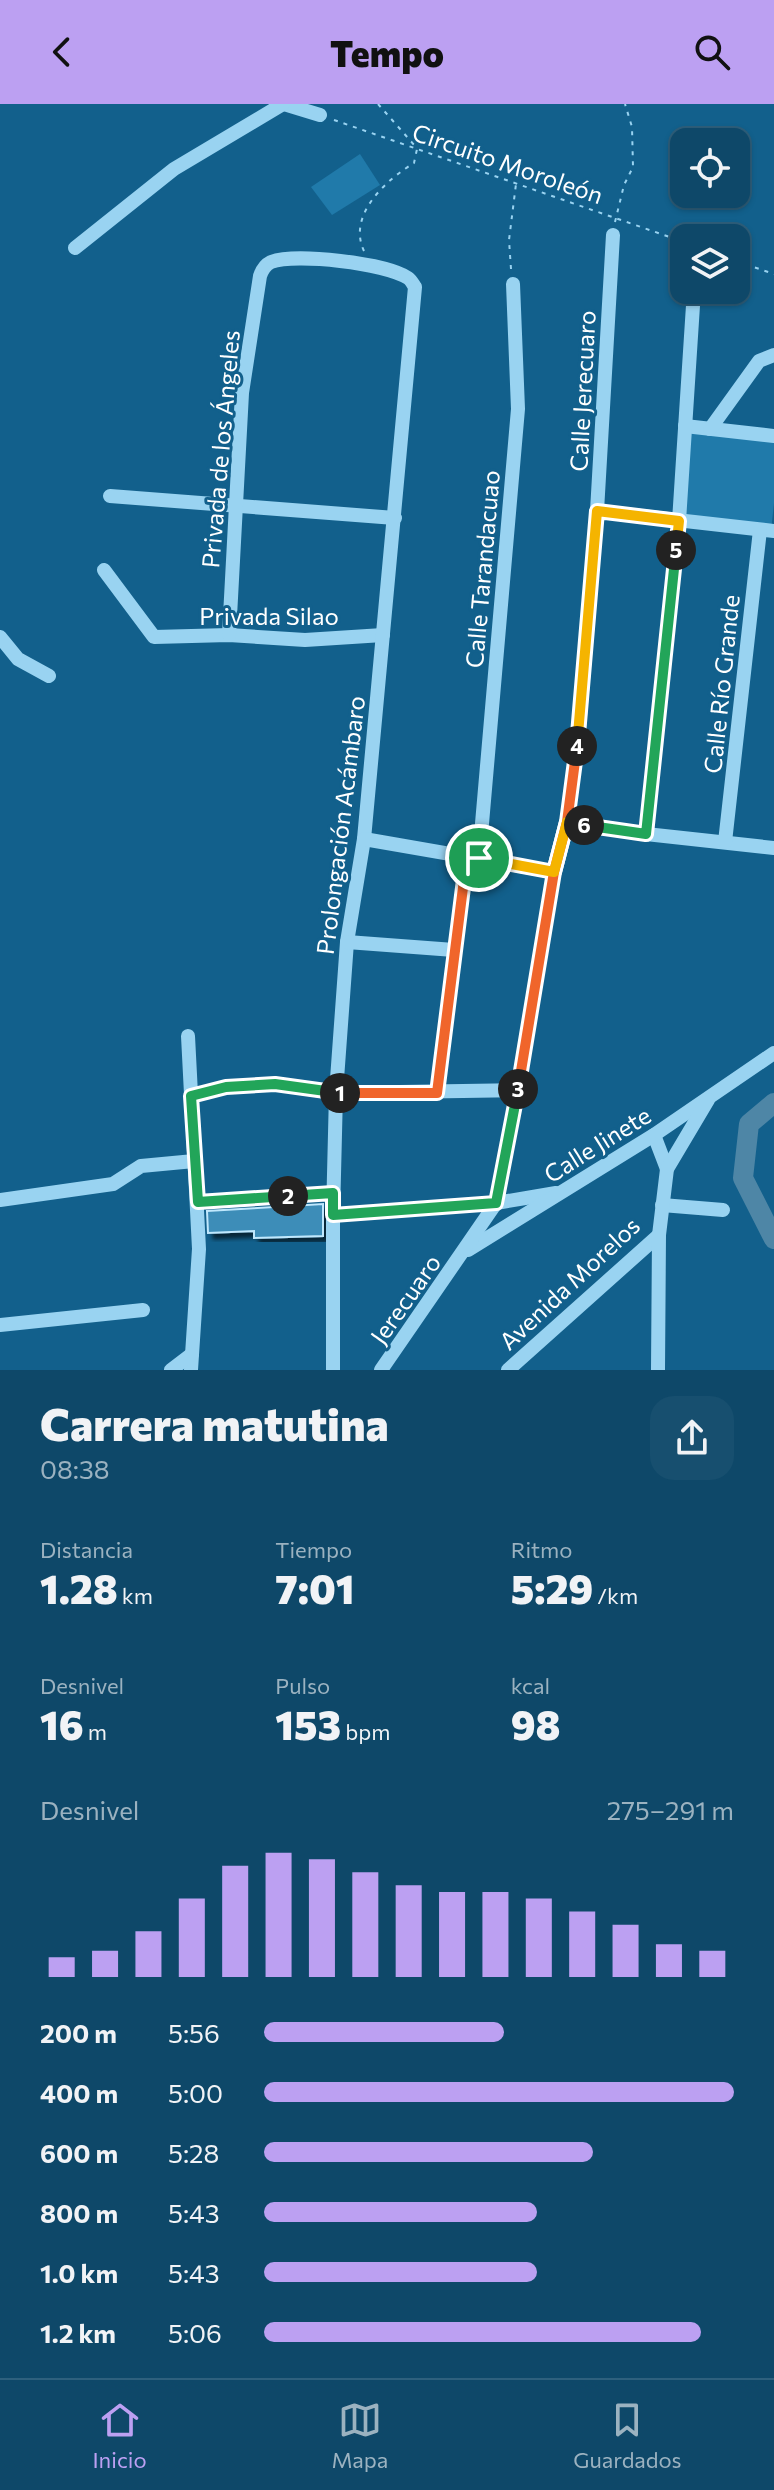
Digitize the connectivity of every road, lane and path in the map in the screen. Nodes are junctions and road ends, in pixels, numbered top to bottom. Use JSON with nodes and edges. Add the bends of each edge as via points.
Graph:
{"nodes":[{"id":1,"x":284,"y":104,"type":"edge"},
{"id":2,"x":378,"y":104,"type":"edge"},
{"id":3,"x":625,"y":104,"type":"edge"},
{"id":4,"x":320,"y":115,"type":"joint"},
{"id":5,"x":417,"y":148,"type":"junction"},
{"id":6,"x":517,"y":183,"type":"junction"},
{"id":7,"x":616,"y":218,"type":"junction"},
{"id":8,"x":613,"y":235,"type":"joint"},
{"id":9,"x":670,"y":237,"type":"edge"},
{"id":10,"x":75,"y":248,"type":"dead end"},
{"id":11,"x":369,"y":264,"type":"junction"},
{"id":12,"x":750,"y":266,"type":"edge"},
{"id":13,"x":774,"y":274,"type":"edge"},
{"id":14,"x":513,"y":284,"type":"joint"},
{"id":15,"x":693,"y":304,"type":"edge"},
{"id":16,"x":774,"y":355,"type":"edge"},
{"id":17,"x":685,"y":426,"type":"junction"},
{"id":18,"x":710,"y":429,"type":"junction"},
{"id":19,"x":774,"y":436,"type":"edge"},
{"id":20,"x":110,"y":496,"type":"dead end"},
{"id":21,"x":235,"y":506,"type":"junction"},
{"id":22,"x":597,"y":511,"type":"junction"},
{"id":23,"x":395,"y":518,"type":"junction"},
{"id":24,"x":679,"y":521,"type":"junction"},
{"id":25,"x":767,"y":531,"type":"edge"},
{"id":26,"x":104,"y":570,"type":"dead end"},
{"id":27,"x":229,"y":635,"type":"junction"},
{"id":28,"x":383,"y":635,"type":"junction"},
{"id":29,"x":0,"y":637,"type":"edge"},
{"id":30,"x":49,"y":676,"type":"dead end"},
{"id":31,"x":567,"y":822,"type":"junction"},
{"id":32,"x":646,"y":834,"type":"junction"},
{"id":33,"x":364,"y":839,"type":"junction"},
{"id":34,"x":725,"y":842,"type":"junction"},
{"id":35,"x":774,"y":848,"type":"edge"},
{"id":36,"x":473,"y":857,"type":"junction"},
{"id":37,"x":554,"y":872,"type":"junction"},
{"id":38,"x":347,"y":942,"type":"junction"},
{"id":39,"x":454,"y":950,"type":"junction"},
{"id":40,"x":188,"y":1036,"type":"dead end"},
{"id":41,"x":774,"y":1053,"type":"edge"},
{"id":42,"x":518,"y":1090,"type":"junction"},
{"id":43,"x":336,"y":1093,"type":"junction"},
{"id":44,"x":437,"y":1093,"type":"junction"},
{"id":45,"x":191,"y":1096,"type":"junction"},
{"id":46,"x":710,"y":1096,"type":"junction"},
{"id":47,"x":654,"y":1135,"type":"junction"},
{"id":48,"x":194,"y":1161,"type":"junction"},
{"id":49,"x":667,"y":1169,"type":"junction"},
{"id":50,"x":564,"y":1191,"type":"junction"},
{"id":51,"x":333,"y":1193,"type":"junction"},
{"id":52,"x":0,"y":1200,"type":"edge"},
{"id":53,"x":198,"y":1202,"type":"junction"},
{"id":54,"x":496,"y":1203,"type":"junction"},
{"id":55,"x":662,"y":1205,"type":"junction"},
{"id":56,"x":723,"y":1210,"type":"dead end"},
{"id":57,"x":333,"y":1215,"type":"junction"},
{"id":58,"x":659,"y":1235,"type":"junction"},
{"id":59,"x":464,"y":1253,"type":"junction"},
{"id":60,"x":143,"y":1310,"type":"dead end"},
{"id":61,"x":0,"y":1325,"type":"edge"},
{"id":62,"x":192,"y":1354,"type":"junction"},
{"id":63,"x":171,"y":1370,"type":"edge"},
{"id":64,"x":191,"y":1370,"type":"edge"},
{"id":65,"x":333,"y":1370,"type":"edge"},
{"id":66,"x":381,"y":1370,"type":"edge"},
{"id":67,"x":508,"y":1370,"type":"edge"},
{"id":68,"x":658,"y":1370,"type":"edge"}],
"edges":[{"from":1,"to":4,"type":"street"},
{"from":1,"to":10,"type":"street","via":[[174,169]]},
{"from":2,"to":5,"type":"path"},
{"from":3,"to":7,"type":"path","via":[[632,127],[633,167]]},
{"from":4,"to":5,"type":"path","name":"Circuito Moroleón"},
{"from":5,"to":6,"type":"path","name":"Circuito Moroleón"},
{"from":5,"to":11,"type":"path","via":[[414,163],[386,183],[360,224],[359,241]]},
{"from":6,"to":7,"type":"path","name":"Circuito Moroleón"},
{"from":6,"to":14,"type":"path","via":[[509,240]]},
{"from":7,"to":8,"type":"path"},
{"from":7,"to":9,"type":"path","name":"Circuito Moroleón"},
{"from":8,"to":22,"type":"street","name":"Calle Jerecuaro"},
{"from":11,"to":21,"type":"street","name":"Privada de los Ángeles","via":[[302,259],[263,267],[242,393]]},
{"from":11,"to":23,"type":"street","name":"Prolongación Acámbaro","via":[[409,278],[415,287]]},
{"from":12,"to":13,"type":"path"},
{"from":14,"to":36,"type":"street","name":"Calle Tarandacuao","via":[[518,409]]},
{"from":15,"to":17,"type":"street"},
{"from":16,"to":18,"type":"street","via":[[759,361]]},
{"from":17,"to":18,"type":"street"},
{"from":17,"to":24,"type":"street"},
{"from":18,"to":19,"type":"street"},
{"from":20,"to":21,"type":"street"},
{"from":21,"to":23,"type":"street"},
{"from":21,"to":27,"type":"street","name":"Privada de los Ángeles"},
{"from":22,"to":24,"type":"street"},
{"from":22,"to":31,"type":"street","name":"Calle Jerecuaro"},
{"from":23,"to":28,"type":"street","name":"Prolongación Acámbaro"},
{"from":24,"to":25,"type":"street"},
{"from":24,"to":32,"type":"street"},
{"from":25,"to":34,"type":"street","name":"Calle Río Grande"},
{"from":26,"to":27,"type":"street","name":"Privada Silao","via":[[154,637]]},
{"from":27,"to":28,"type":"street","name":"Privada Silao","via":[[305,640]]},
{"from":28,"to":33,"type":"street","name":"Prolongación Acámbaro"},
{"from":29,"to":30,"type":"street","via":[[18,659]]},
{"from":31,"to":32,"type":"street"},
{"from":31,"to":37,"type":"street","name":"Calle Jerecuaro"},
{"from":32,"to":34,"type":"street"},
{"from":33,"to":36,"type":"street"},
{"from":33,"to":38,"type":"street","name":"Prolongación Acámbaro"},
{"from":34,"to":35,"type":"street"},
{"from":36,"to":37,"type":"street"},
{"from":36,"to":39,"type":"street","name":"Calle Tarandacuao"},
{"from":37,"to":42,"type":"street","name":"Calle Jerecuaro"},
{"from":38,"to":39,"type":"street"},
{"from":38,"to":43,"type":"street","name":"Prolongación Acámbaro"},
{"from":39,"to":44,"type":"street","name":"Calle Tarandacuao"},
{"from":40,"to":45,"type":"street"},
{"from":41,"to":46,"type":"street","name":"Calle Jinete"},
{"from":42,"to":44,"type":"street"},
{"from":42,"to":54,"type":"street","name":"Calle Jerecuaro"},
{"from":43,"to":44,"type":"street"},
{"from":43,"to":45,"type":"street","via":[[275,1084]]},
{"from":43,"to":51,"type":"street","name":"Prolongación Acámbaro"},
{"from":45,"to":48,"type":"street"},
{"from":46,"to":47,"type":"street","name":"Calle Jinete"},
{"from":46,"to":49,"type":"street","name":"Avenida Morelos"},
{"from":47,"to":49,"type":"street"},
{"from":47,"to":50,"type":"street","name":"Calle Jinete"},
{"from":48,"to":52,"type":"street","via":[[141,1166],[113,1184]]},
{"from":48,"to":53,"type":"street"},
{"from":49,"to":55,"type":"street","name":"Avenida Morelos"},
{"from":50,"to":54,"type":"street"},
{"from":50,"to":59,"type":"street","name":"Calle Jinete"},
{"from":51,"to":53,"type":"street"},
{"from":51,"to":57,"type":"street","name":"Prolongación Acámbaro"},
{"from":53,"to":62,"type":"street"},
{"from":54,"to":57,"type":"street"},
{"from":54,"to":59,"type":"street","name":"Calle Jerecuaro"},
{"from":55,"to":56,"type":"street"},
{"from":55,"to":58,"type":"street","name":"Avenida Morelos"},
{"from":57,"to":65,"type":"street","name":"Prolongación Acámbaro"},
{"from":58,"to":67,"type":"street","name":"Avenida Morelos"},
{"from":58,"to":68,"type":"street"},
{"from":59,"to":66,"type":"street","name":"Jerecuaro"},
{"from":60,"to":61,"type":"street"},
{"from":62,"to":63,"type":"street"},
{"from":62,"to":64,"type":"street"}]}
